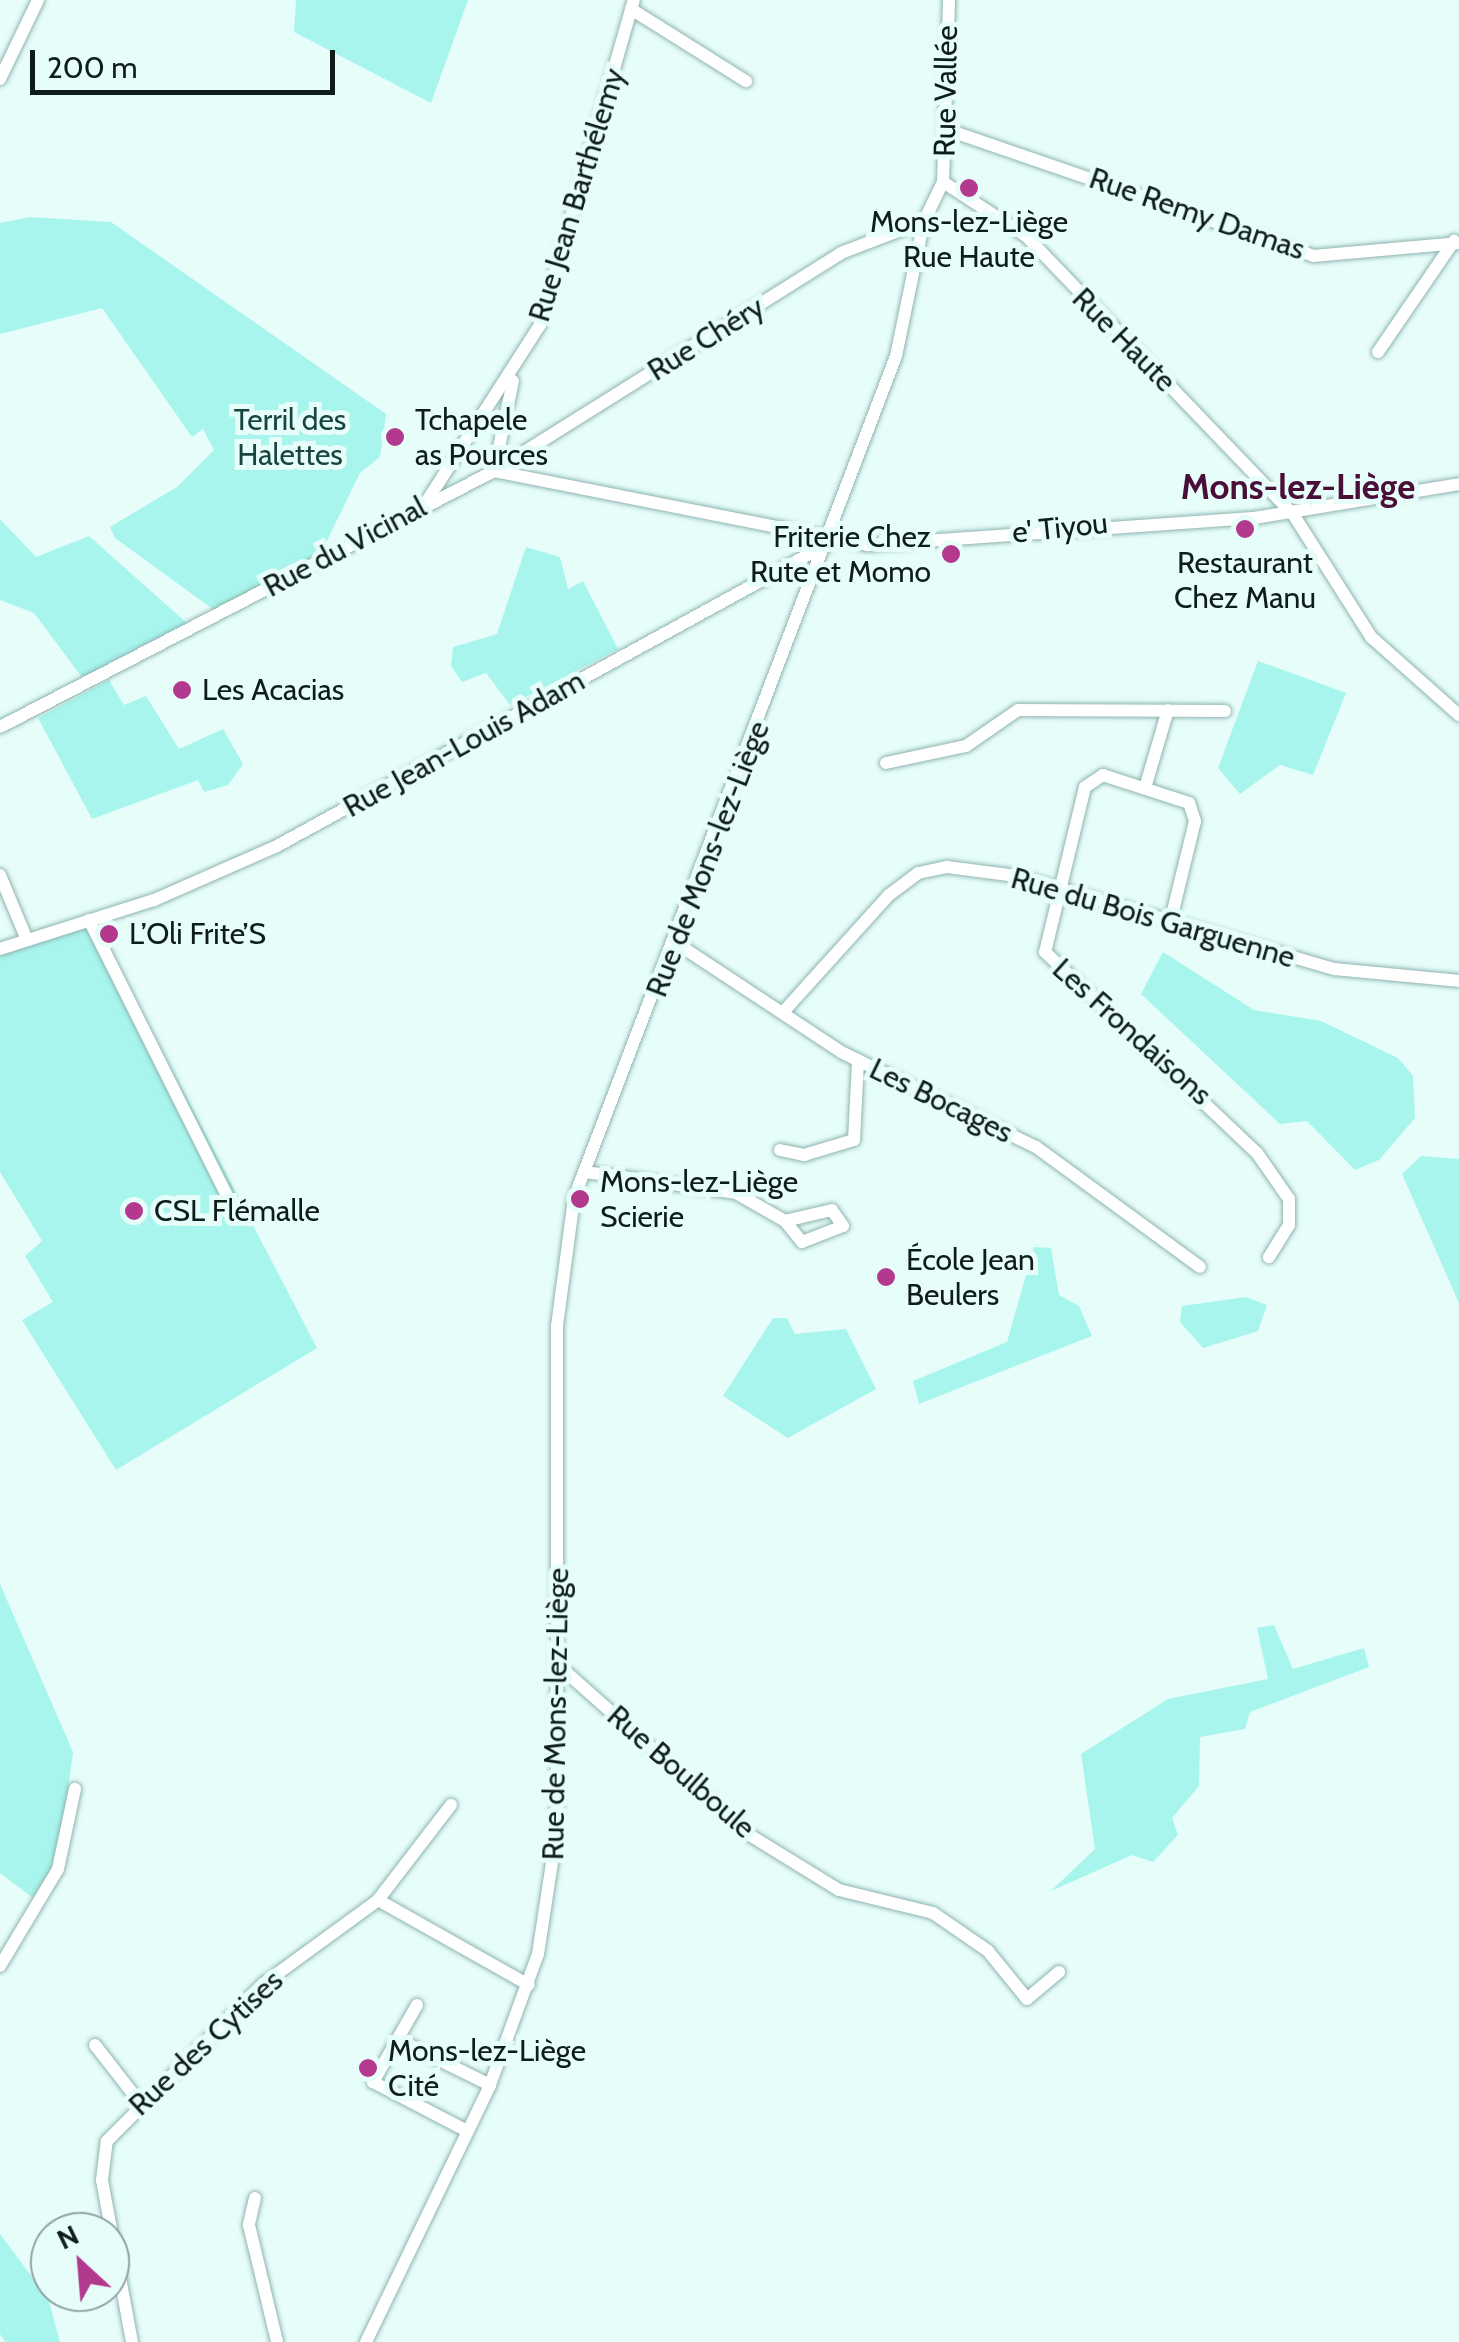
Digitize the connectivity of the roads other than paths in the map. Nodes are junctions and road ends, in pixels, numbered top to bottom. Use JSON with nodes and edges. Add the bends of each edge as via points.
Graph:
{"nodes":[{"id":1,"x":38,"y":0,"type":"edge"},
{"id":2,"x":949,"y":0,"type":"edge"},
{"id":3,"x":632,"y":5,"type":"edge"},
{"id":4,"x":0,"y":79,"type":"edge"},
{"id":5,"x":746,"y":80,"type":"dead end"},
{"id":6,"x":948,"y":130,"type":"junction"},
{"id":7,"x":942,"y":182,"type":"junction"},
{"id":8,"x":924,"y":221,"type":"junction"},
{"id":9,"x":1456,"y":241,"type":"edge"},
{"id":10,"x":1378,"y":352,"type":"dead end"},
{"id":11,"x":514,"y":376,"type":"junction"},
{"id":12,"x":494,"y":472,"type":"junction"},
{"id":13,"x":1459,"y":484,"type":"edge"},
{"id":14,"x":425,"y":504,"type":"junction"},
{"id":15,"x":1293,"y":514,"type":"junction"},
{"id":16,"x":828,"y":544,"type":"junction"},
{"id":17,"x":1168,"y":710,"type":"junction"},
{"id":18,"x":1225,"y":711,"type":"dead end"},
{"id":19,"x":1459,"y":715,"type":"edge"},
{"id":20,"x":0,"y":727,"type":"edge"},
{"id":21,"x":886,"y":763,"type":"dead end"},
{"id":22,"x":1145,"y":788,"type":"junction"},
{"id":23,"x":0,"y":875,"type":"edge"},
{"id":24,"x":1055,"y":889,"type":"junction"},
{"id":25,"x":89,"y":920,"type":"junction"},
{"id":26,"x":1170,"y":923,"type":"junction"},
{"id":27,"x":27,"y":940,"type":"junction"},
{"id":28,"x":676,"y":943,"type":"junction"},
{"id":29,"x":0,"y":948,"type":"edge"},
{"id":30,"x":1459,"y":981,"type":"edge"},
{"id":31,"x":785,"y":1010,"type":"junction"},
{"id":32,"x":858,"y":1060,"type":"junction"},
{"id":33,"x":780,"y":1150,"type":"dead end"},
{"id":34,"x":585,"y":1172,"type":"junction"},
{"id":35,"x":228,"y":1198,"type":"dead end"},
{"id":36,"x":786,"y":1220,"type":"dead end"},
{"id":37,"x":1269,"y":1257,"type":"dead end"},
{"id":38,"x":1200,"y":1267,"type":"dead end"},
{"id":39,"x":557,"y":1664,"type":"junction"},
{"id":40,"x":75,"y":1789,"type":"dead end"},
{"id":41,"x":451,"y":1806,"type":"dead end"},
{"id":42,"x":378,"y":1900,"type":"junction"},
{"id":43,"x":6,"y":1948,"type":"edge"},
{"id":44,"x":0,"y":1966,"type":"edge"},
{"id":45,"x":1058,"y":1972,"type":"dead end"},
{"id":46,"x":529,"y":1984,"type":"junction"},
{"id":47,"x":417,"y":2005,"type":"dead end"},
{"id":48,"x":400,"y":2041,"type":"junction"},
{"id":49,"x":94,"y":2045,"type":"dead end"},
{"id":50,"x":490,"y":2085,"type":"junction"},
{"id":51,"x":141,"y":2104,"type":"junction"},
{"id":52,"x":467,"y":2132,"type":"junction"},
{"id":53,"x":255,"y":2198,"type":"dead end"},
{"id":54,"x":132,"y":2342,"type":"edge"},
{"id":55,"x":277,"y":2342,"type":"edge"},
{"id":56,"x":366,"y":2342,"type":"edge"}],
"edges":[{"from":1,"to":4,"type":"street"},
{"from":2,"to":6,"type":"street","name":"Rue Vallée"},
{"from":3,"to":5,"type":"street","name":"Rue Jean Barthélemy"},
{"from":3,"to":11,"type":"street","name":"Rue Jean Barthélemy","via":[[540,325]]},
{"from":6,"to":7,"type":"street","name":"Rue Vallée"},
{"from":6,"to":9,"type":"street","name":"Rue Remy Damas","via":[[1313,256]]},
{"from":7,"to":8,"type":"street","name":"Rue Vallée"},
{"from":7,"to":15,"type":"street","name":"Rue Haute","via":[[1026,236]]},
{"from":8,"to":12,"type":"street","name":"Rue Chéry","via":[[841,254]]},
{"from":8,"to":16,"type":"street","name":"Rue de Mons-lez-Liège","via":[[896,356]]},
{"from":9,"to":10,"type":"street","name":"Rue Remy Damas"},
{"from":11,"to":12,"type":"street","name":"Rue Jean Barthélemy"},
{"from":11,"to":14,"type":"street","name":"Rue Jean Barthélemy"},
{"from":12,"to":14,"type":"street","name":"Rue du Vicinal"},
{"from":12,"to":16,"type":"street"},
{"from":13,"to":15,"type":"street","name":"e' Tiyou"},
{"from":14,"to":20,"type":"street","name":"Rue du Vicinal"},
{"from":15,"to":16,"type":"street","name":"e' Tiyou"},
{"from":15,"to":19,"type":"street","name":"Rue Haute","via":[[1371,637]]},
{"from":16,"to":25,"type":"street","name":"Rue Jean-Louis Adam","via":[[277,846]]},
{"from":16,"to":28,"type":"street","name":"Rue de Mons-lez-Liège"},
{"from":17,"to":18,"type":"street"},
{"from":17,"to":21,"type":"street","via":[[1018,710],[966,746]]},
{"from":17,"to":22,"type":"street"},
{"from":22,"to":24,"type":"street","name":"Les Frondaisons","via":[[1103,775],[1085,787]]},
{"from":22,"to":26,"type":"street","name":"Les Frondaisons","via":[[1190,803],[1195,821]]},
{"from":23,"to":27,"type":"street"},
{"from":24,"to":26,"type":"street","name":"Rue du Bois Garguenne"},
{"from":24,"to":31,"type":"street","name":"Rue du Bois Garguenne","via":[[947,867],[918,874]]},
{"from":24,"to":37,"type":"street","name":"Les Frondaisons","via":[[1045,952],[1211,1102],[1290,1199],[1289,1225]]},
{"from":25,"to":27,"type":"street","name":"Rue Jean-Louis Adam"},
{"from":25,"to":35,"type":"street"},
{"from":26,"to":30,"type":"street","name":"Rue du Bois Garguenne","via":[[1335,969]]},
{"from":27,"to":29,"type":"street","name":"Rue Jean-Louis Adam"},
{"from":28,"to":31,"type":"street","name":"Les Bocages"},
{"from":28,"to":34,"type":"street","name":"Rue de Mons-lez-Liège"},
{"from":31,"to":32,"type":"street","name":"Les Bocages"},
{"from":32,"to":33,"type":"street","via":[[854,1140],[804,1156]]},
{"from":32,"to":38,"type":"street","name":"Les Bocages","via":[[1036,1147]]},
{"from":34,"to":36,"type":"street","via":[[736,1193]]},
{"from":34,"to":39,"type":"street","name":"Rue de Mons-lez-Liège","via":[[562,1249],[558,1307]]},
{"from":39,"to":45,"type":"street","name":"Rue Boulboule","via":[[748,1834],[839,1890],[933,1913],[988,1951],[1027,1999]]},
{"from":39,"to":46,"type":"street","name":"Rue de Mons-lez-Liège","via":[[557,1830]]},
{"from":40,"to":43,"type":"street","via":[[58,1869]]},
{"from":41,"to":42,"type":"street","name":"Rue des Cytises"},
{"from":42,"to":46,"type":"street"},
{"from":42,"to":51,"type":"street","name":"Rue des Cytises","via":[[263,1984]]},
{"from":43,"to":44,"type":"street"},
{"from":46,"to":50,"type":"street","name":"Rue de Mons-lez-Liège"},
{"from":47,"to":48,"type":"street"},
{"from":48,"to":50,"type":"street"},
{"from":48,"to":52,"type":"street","via":[[374,2082]]},
{"from":49,"to":51,"type":"street"},
{"from":50,"to":52,"type":"street","name":"Rue de Mons-lez-Liège"},
{"from":51,"to":54,"type":"street","name":"Rue des Cytises","via":[[118,2126],[102,2160]]},
{"from":52,"to":56,"type":"street","name":"Rue de Mons-lez-Liège"},
{"from":53,"to":55,"type":"street","via":[[248,2224]]}]}
